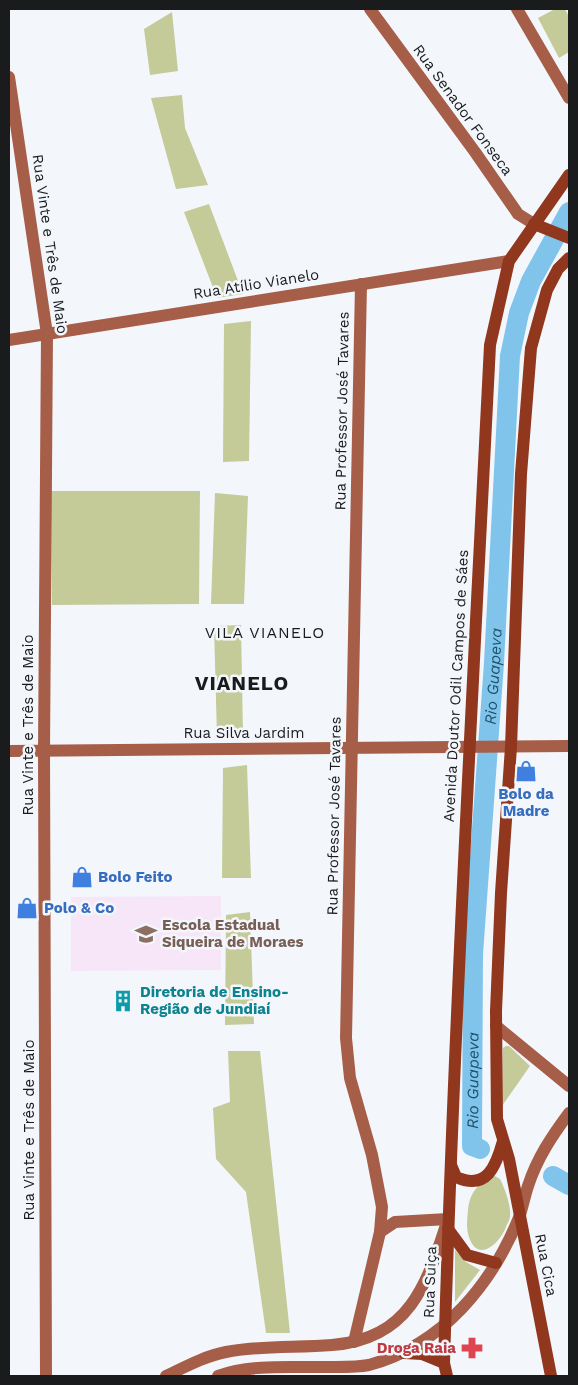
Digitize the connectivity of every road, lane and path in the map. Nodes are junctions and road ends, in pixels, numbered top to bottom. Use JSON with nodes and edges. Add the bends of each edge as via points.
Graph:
{"nodes":[{"id":1,"x":370,"y":9,"type":"edge"},
{"id":2,"x":517,"y":9,"type":"edge"},
{"id":3,"x":9,"y":77,"type":"edge"},
{"id":4,"x":568,"y":94,"type":"edge"},
{"id":5,"x":569,"y":175,"type":"edge"},
{"id":6,"x":539,"y":227,"type":"junction"},
{"id":7,"x":569,"y":238,"type":"edge"},
{"id":8,"x":569,"y":258,"type":"edge"},
{"id":9,"x":509,"y":261,"type":"junction"},
{"id":10,"x":361,"y":284,"type":"junction"},
{"id":11,"x":47,"y":334,"type":"junction"},
{"id":12,"x":9,"y":340,"type":"edge"},
{"id":13,"x":569,"y":746,"type":"edge"},
{"id":14,"x":511,"y":747,"type":"junction"},
{"id":15,"x":474,"y":748,"type":"junction"},
{"id":16,"x":350,"y":749,"type":"junction"},
{"id":17,"x":9,"y":751,"type":"edge"},
{"id":18,"x":44,"y":751,"type":"junction"},
{"id":19,"x":496,"y":1026,"type":"junction"},
{"id":20,"x":569,"y":1086,"type":"edge"},
{"id":21,"x":569,"y":1113,"type":"edge"},
{"id":22,"x":503,"y":1141,"type":"junction"},
{"id":23,"x":450,"y":1165,"type":"junction"},
{"id":24,"x":520,"y":1214,"type":"junction"},
{"id":25,"x":448,"y":1224,"type":"junction"},
{"id":26,"x":380,"y":1232,"type":"junction"},
{"id":27,"x":496,"y":1263,"type":"junction"},
{"id":28,"x":445,"y":1326,"type":"junction"},
{"id":29,"x":354,"y":1342,"type":"junction"},
{"id":30,"x":404,"y":1353,"type":"junction"},
{"id":31,"x":444,"y":1363,"type":"junction"},
{"id":32,"x":46,"y":1376,"type":"edge"},
{"id":33,"x":166,"y":1376,"type":"edge"},
{"id":34,"x":218,"y":1376,"type":"edge"},
{"id":35,"x":446,"y":1376,"type":"edge"},
{"id":36,"x":551,"y":1376,"type":"edge"}],
"edges":[{"from":1,"to":6,"type":"street","name":"Rua Senador Fonseca","via":[[518,214]]},
{"from":2,"to":4,"type":"street"},
{"from":3,"to":11,"type":"street","name":"Rua Vinte e Três de Maio"},
{"from":5,"to":6,"type":"main road","name":"Avenida Doutor Odil Campos de Sáes"},
{"from":6,"to":7,"type":"main road"},
{"from":6,"to":9,"type":"main road","name":"Avenida Doutor Odil Campos de Sáes"},
{"from":8,"to":14,"type":"main road","via":[[558,269],[548,290],[530,348],[521,474]]},
{"from":9,"to":10,"type":"street","name":"Rua Atílio Vianelo"},
{"from":9,"to":15,"type":"main road","name":"Avenida Doutor Odil Campos de Sáes","via":[[490,345]]},
{"from":10,"to":11,"type":"street","name":"Rua Atílio Vianelo"},
{"from":10,"to":16,"type":"street","name":"Rua Professor José Tavares","via":[[356,612]]},
{"from":11,"to":12,"type":"street","name":"Rua Atílio Vianelo"},
{"from":11,"to":18,"type":"street","name":"Rua Vinte e Três de Maio"},
{"from":13,"to":14,"type":"street","name":"Rua Silva Jardim"},
{"from":14,"to":15,"type":"street","name":"Rua Silva Jardim"},
{"from":14,"to":19,"type":"main road"},
{"from":15,"to":16,"type":"street","name":"Rua Silva Jardim"},
{"from":15,"to":23,"type":"main road","name":"Avenida Doutor Odil Campos de Sáes"},
{"from":16,"to":18,"type":"street","name":"Rua Silva Jardim"},
{"from":16,"to":26,"type":"street","name":"Rua Professor José Tavares","via":[[346,1038],[350,1078],[372,1155],[382,1207]]},
{"from":17,"to":18,"type":"street","name":"Rua Silva Jardim"},
{"from":18,"to":32,"type":"street","name":"Rua Vinte e Três de Maio"},
{"from":19,"to":20,"type":"street"},
{"from":19,"to":22,"type":"main road","via":[[497,1119]]},
{"from":21,"to":24,"type":"street","via":[[540,1156]]},
{"from":22,"to":23,"type":"main road","via":[[491,1173],[480,1180],[468,1183],[456,1177]]},
{"from":22,"to":24,"type":"main road","name":"Rua Cica"},
{"from":23,"to":25,"type":"main road","name":"Avenida Doutor Odil Campos de Sáes"},
{"from":24,"to":27,"type":"street"},
{"from":24,"to":36,"type":"main road","name":"Rua Cica"},
{"from":25,"to":26,"type":"street","via":[[394,1222]]},
{"from":25,"to":27,"type":"main road","via":[[467,1255]]},
{"from":25,"to":28,"type":"main road","name":"Rua Suiça"},
{"from":25,"to":29,"type":"street","via":[[430,1274],[414,1302],[388,1328]]},
{"from":26,"to":29,"type":"street","name":"Rua Professor José Tavares"},
{"from":27,"to":28,"type":"street","via":[[471,1300]]},
{"from":28,"to":30,"type":"street"},
{"from":28,"to":31,"type":"main road","name":"Rua Suiça"},
{"from":29,"to":33,"type":"street","via":[[225,1352]]},
{"from":30,"to":31,"type":"main road","via":[[422,1354]]},
{"from":30,"to":34,"type":"street","via":[[368,1365],[259,1369]]},
{"from":31,"to":35,"type":"main road","name":"Rua Suiça"}]}
